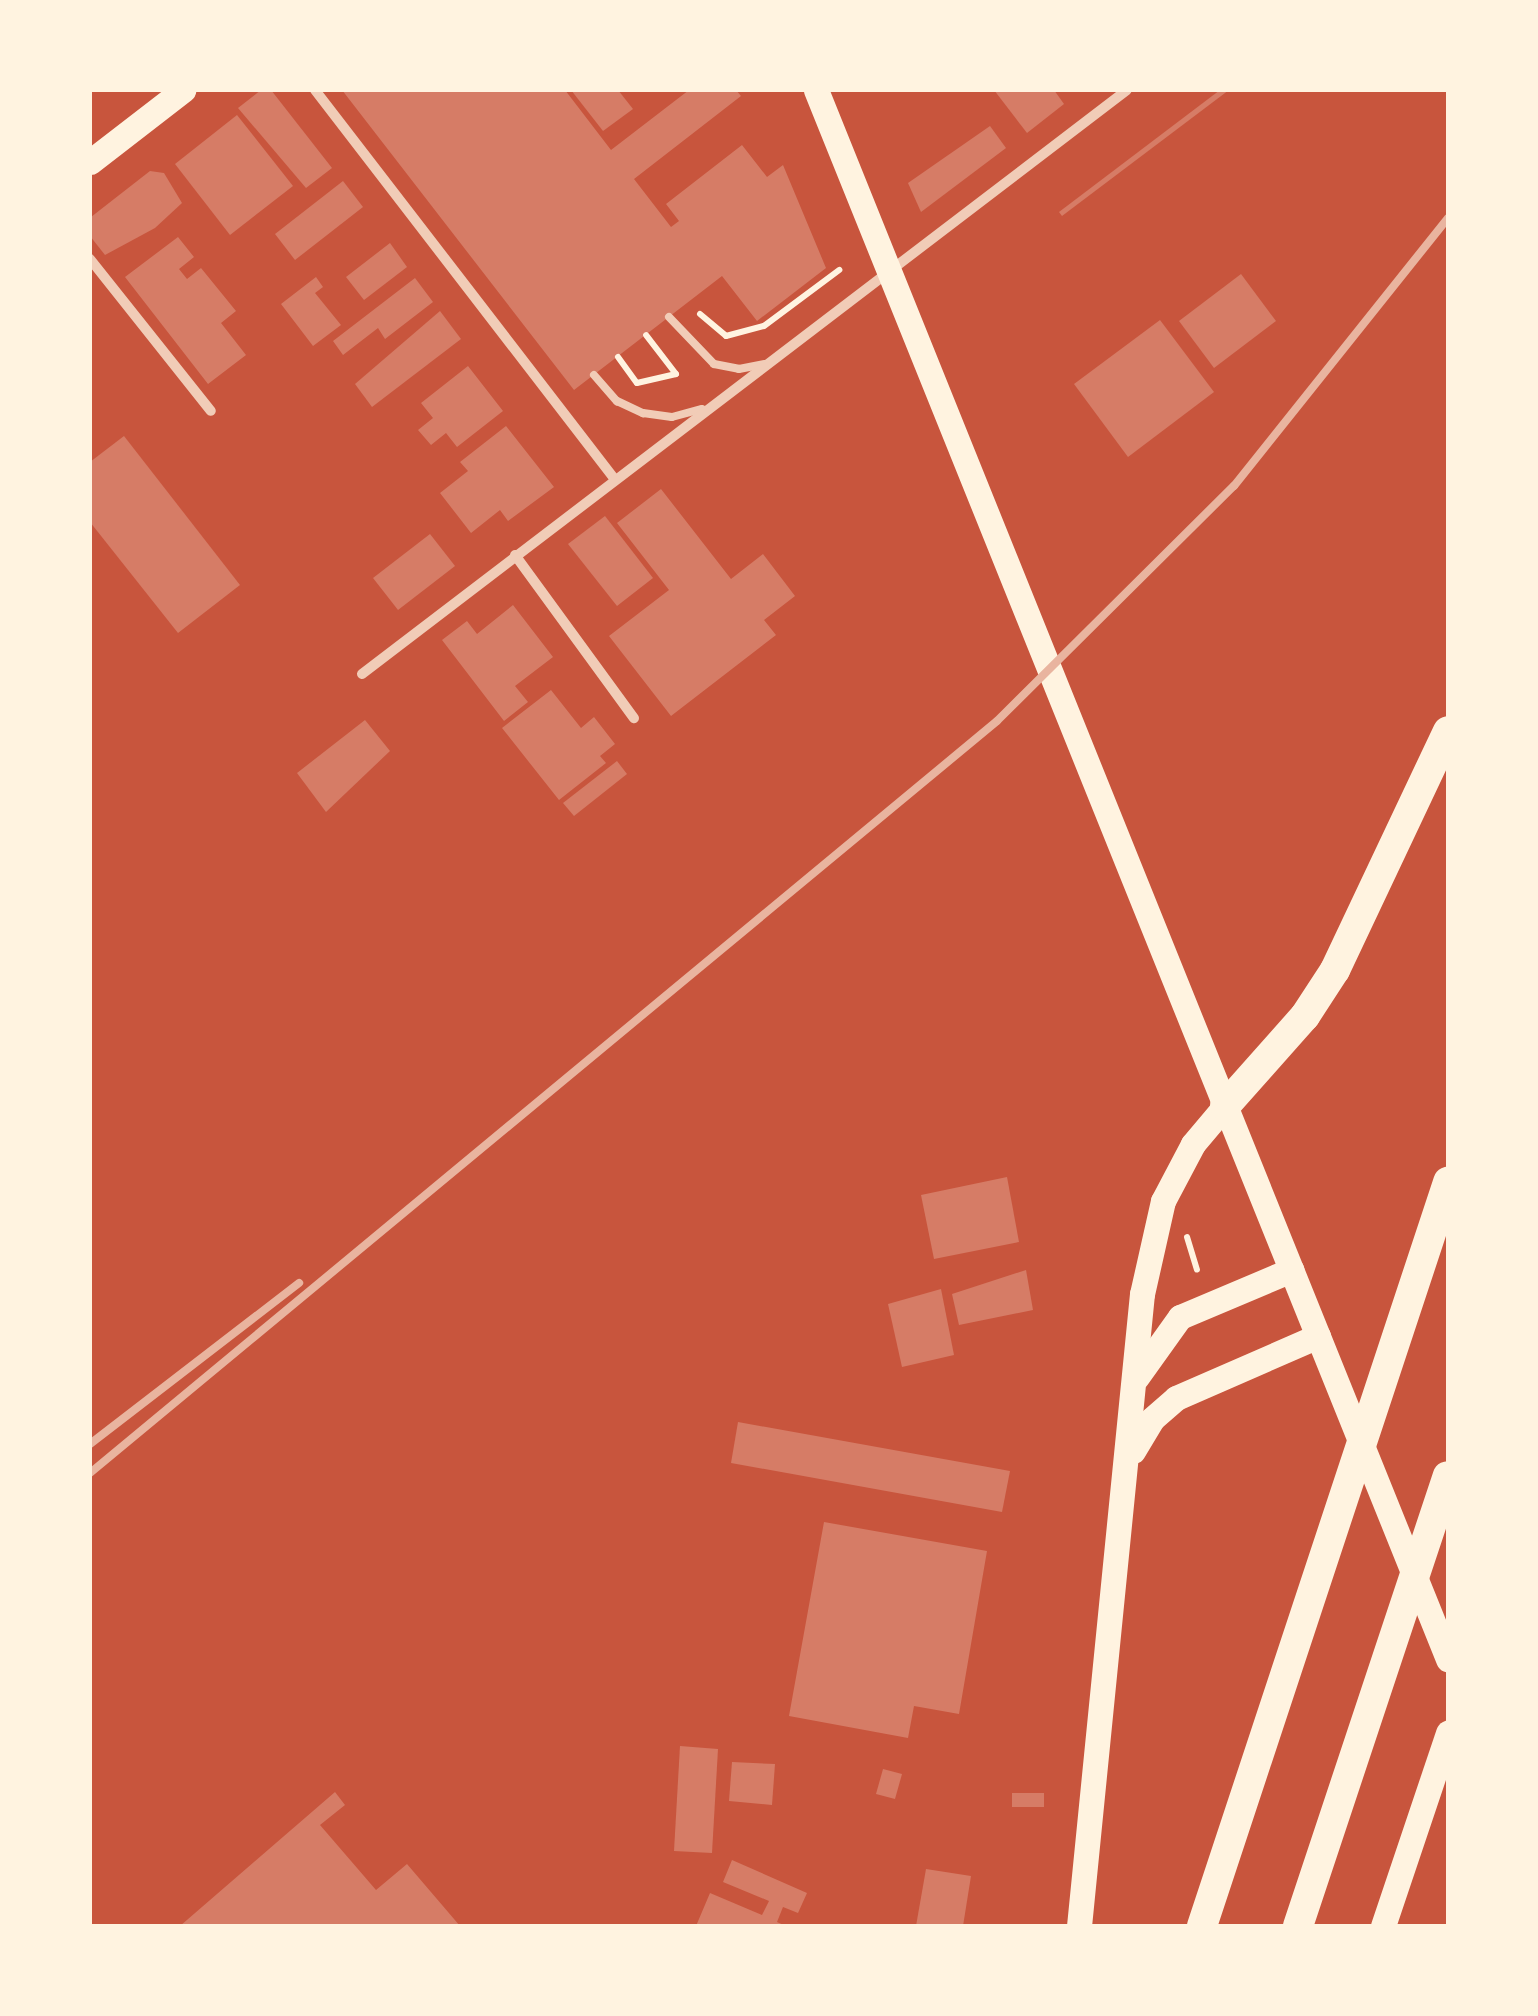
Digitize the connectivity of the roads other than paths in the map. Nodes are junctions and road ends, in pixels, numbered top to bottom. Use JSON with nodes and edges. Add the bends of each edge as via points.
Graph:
{"nodes":[{"id":1,"x":183,"y":90,"type":"edge"},
{"id":2,"x":315,"y":90,"type":"edge"},
{"id":3,"x":816,"y":90,"type":"edge"},
{"id":4,"x":1127,"y":90,"type":"edge"},
{"id":5,"x":90,"y":162,"type":"edge"},
{"id":6,"x":90,"y":260,"type":"edge"},
{"id":7,"x":890,"y":272,"type":"junction"},
{"id":8,"x":668,"y":317,"type":"dead end"},
{"id":9,"x":765,"y":364,"type":"junction"},
{"id":10,"x":594,"y":375,"type":"dead end"},
{"id":11,"x":702,"y":409,"type":"junction"},
{"id":12,"x":211,"y":411,"type":"dead end"},
{"id":13,"x":614,"y":478,"type":"junction"},
{"id":14,"x":515,"y":555,"type":"junction"},
{"id":15,"x":362,"y":674,"type":"dead end"},
{"id":16,"x":634,"y":718,"type":"dead end"},
{"id":17,"x":1448,"y":731,"type":"edge"},
{"id":18,"x":1225,"y":1106,"type":"junction"},
{"id":19,"x":1448,"y":1182,"type":"edge"},
{"id":20,"x":1291,"y":1270,"type":"junction"},
{"id":21,"x":1318,"y":1336,"type":"junction"},
{"id":22,"x":1132,"y":1390,"type":"junction"},
{"id":23,"x":1126,"y":1475,"type":"junction"},
{"id":24,"x":1448,"y":1476,"type":"edge"},
{"id":25,"x":1448,"y":1660,"type":"edge"},
{"id":26,"x":1448,"y":1733,"type":"edge"},
{"id":27,"x":1079,"y":1926,"type":"edge"},
{"id":28,"x":1202,"y":1926,"type":"edge"},
{"id":29,"x":1298,"y":1926,"type":"edge"},
{"id":30,"x":1383,"y":1926,"type":"edge"}],
"edges":[{"from":1,"to":5,"type":"main road"},
{"from":2,"to":13,"type":"street"},
{"from":3,"to":7,"type":"main road"},
{"from":4,"to":7,"type":"street"},
{"from":6,"to":12,"type":"street"},
{"from":7,"to":9,"type":"street"},
{"from":7,"to":18,"type":"main road"},
{"from":8,"to":9,"type":"lane","via":[[714,364]]},
{"from":9,"to":11,"type":"street"},
{"from":10,"to":11,"type":"lane","via":[[617,401],[642,413],[672,417]]},
{"from":11,"to":13,"type":"street"},
{"from":13,"to":14,"type":"street"},
{"from":14,"to":15,"type":"street"},
{"from":14,"to":16,"type":"street"},
{"from":17,"to":18,"type":"highway","via":[[1328,982]]},
{"from":18,"to":20,"type":"main road"},
{"from":18,"to":22,"type":"main road","via":[[1193,1144],[1163,1200],[1142,1294]]},
{"from":19,"to":28,"type":"highway"},
{"from":20,"to":21,"type":"main road"},
{"from":20,"to":22,"type":"main road","via":[[1180,1317],[1152,1350]]},
{"from":21,"to":23,"type":"main road","via":[[1176,1398],[1136,1440]]},
{"from":21,"to":25,"type":"main road"},
{"from":22,"to":23,"type":"main road"},
{"from":23,"to":27,"type":"main road"},
{"from":24,"to":29,"type":"highway"},
{"from":26,"to":30,"type":"main road"}]}
